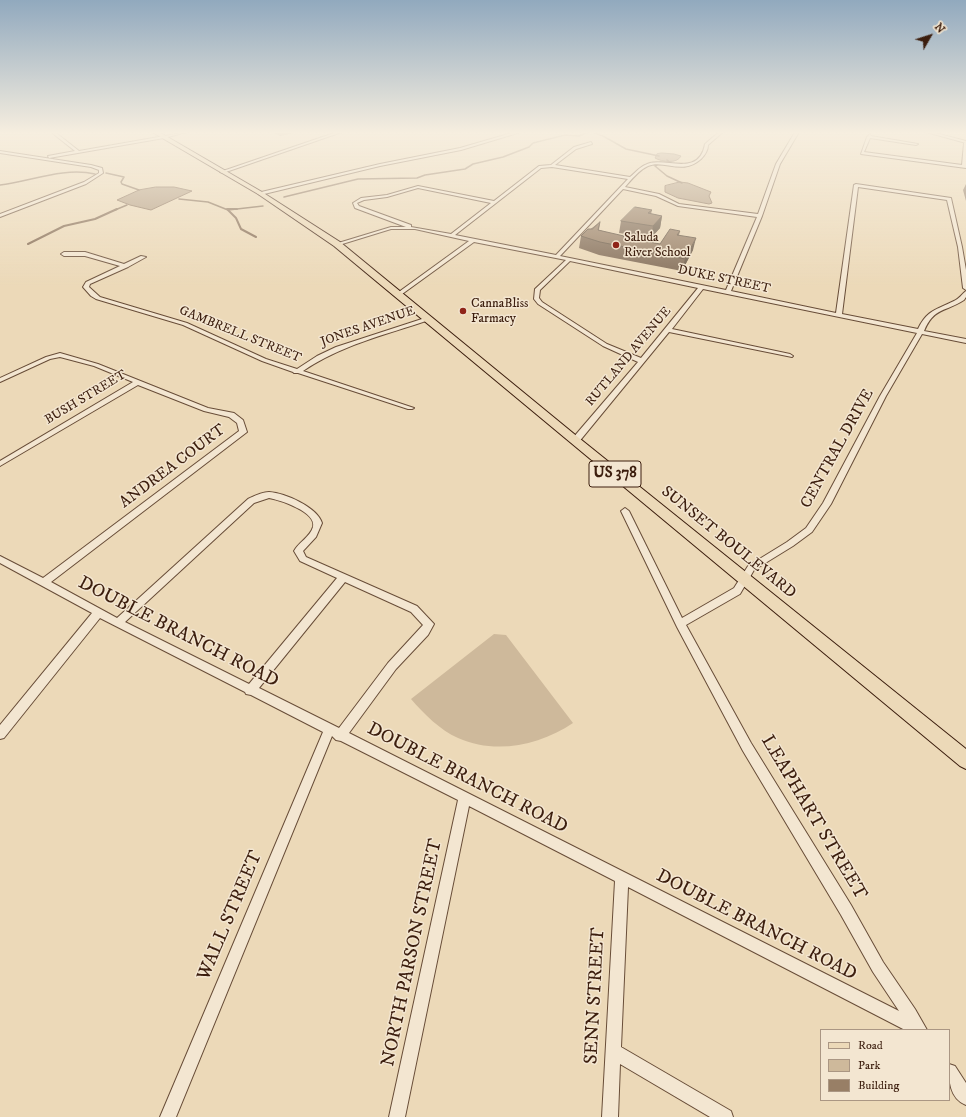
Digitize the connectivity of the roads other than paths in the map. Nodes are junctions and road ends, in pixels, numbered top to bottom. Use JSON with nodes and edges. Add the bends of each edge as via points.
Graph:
{"nodes":[{"id":1,"x":82,"y":184,"type":"edge"},
{"id":2,"x":244,"y":184,"type":"edge"},
{"id":3,"x":294,"y":184,"type":"edge"},
{"id":4,"x":518,"y":184,"type":"edge"},
{"id":5,"x":625,"y":184,"type":"edge"},
{"id":6,"x":771,"y":184,"type":"edge"},
{"id":7,"x":622,"y":188,"type":"junction"},
{"id":8,"x":258,"y":192,"type":"junction"},
{"id":9,"x":495,"y":202,"type":"junction"},
{"id":10,"x":0,"y":216,"type":"edge"},
{"id":11,"x":760,"y":216,"type":"junction"},
{"id":12,"x":415,"y":228,"type":"junction"},
{"id":13,"x":451,"y":236,"type":"junction"},
{"id":14,"x":473,"y":240,"type":"junction"},
{"id":15,"x":337,"y":244,"type":"junction"},
{"id":16,"x":64,"y":254,"type":"dead end"},
{"id":17,"x":143,"y":257,"type":"dead end"},
{"id":18,"x":557,"y":257,"type":"junction"},
{"id":19,"x":569,"y":260,"type":"junction"},
{"id":20,"x":126,"y":266,"type":"junction"},
{"id":21,"x":702,"y":287,"type":"junction"},
{"id":22,"x":966,"y":288,"type":"edge"},
{"id":23,"x":728,"y":292,"type":"junction"},
{"id":24,"x":966,"y":293,"type":"edge"},
{"id":25,"x":398,"y":295,"type":"junction"},
{"id":26,"x":839,"y":315,"type":"junction"},
{"id":27,"x":428,"y":319,"type":"junction"},
{"id":28,"x":668,"y":330,"type":"junction"},
{"id":29,"x":920,"y":332,"type":"junction"},
{"id":30,"x":966,"y":341,"type":"edge"},
{"id":31,"x":790,"y":356,"type":"dead end"},
{"id":32,"x":642,"y":361,"type":"junction"},
{"id":33,"x":296,"y":372,"type":"junction"},
{"id":34,"x":0,"y":380,"type":"edge"},
{"id":35,"x":138,"y":382,"type":"junction"},
{"id":36,"x":410,"y":408,"type":"dead end"},
{"id":37,"x":575,"y":441,"type":"junction"},
{"id":38,"x":0,"y":464,"type":"edge"},
{"id":39,"x":625,"y":511,"type":"dead end"},
{"id":40,"x":0,"y":559,"type":"edge"},
{"id":41,"x":344,"y":578,"type":"junction"},
{"id":42,"x":744,"y":578,"type":"junction"},
{"id":43,"x":43,"y":583,"type":"junction"},
{"id":44,"x":98,"y":613,"type":"junction"},
{"id":45,"x":118,"y":623,"type":"junction"},
{"id":46,"x":680,"y":624,"type":"junction"},
{"id":47,"x":250,"y":691,"type":"junction"},
{"id":48,"x":335,"y":733,"type":"junction"},
{"id":49,"x":0,"y":734,"type":"edge"},
{"id":50,"x":966,"y":760,"type":"edge"},
{"id":51,"x":465,"y":797,"type":"junction"},
{"id":52,"x":622,"y":877,"type":"junction"},
{"id":53,"x":917,"y":1029,"type":"edge"},
{"id":54,"x":918,"y":1029,"type":"edge"},
{"id":55,"x":613,"y":1051,"type":"junction"},
{"id":56,"x":950,"y":1073,"type":"edge"},
{"id":57,"x":966,"y":1097,"type":"edge"},
{"id":58,"x":168,"y":1117,"type":"edge"},
{"id":59,"x":397,"y":1117,"type":"edge"},
{"id":60,"x":610,"y":1117,"type":"edge"},
{"id":61,"x":724,"y":1117,"type":"edge"}],
"edges":[{"from":1,"to":10,"type":"street"},
{"from":2,"to":8,"type":"main road","name":"SUNSET BOULEVARD","number":"US 378"},
{"from":3,"to":8,"type":"street"},
{"from":4,"to":9,"type":"street"},
{"from":5,"to":7,"type":"street"},
{"from":6,"to":11,"type":"street"},
{"from":7,"to":11,"type":"street","via":[[657,195],[678,205]]},
{"from":7,"to":18,"type":"street"},
{"from":8,"to":15,"type":"main road","name":"SUNSET BOULEVARD","number":"US 378"},
{"from":9,"to":12,"type":"street","via":[[418,187],[355,203],[357,207]]},
{"from":9,"to":13,"type":"street"},
{"from":11,"to":23,"type":"street"},
{"from":12,"to":13,"type":"street","name":"DUKE STREET"},
{"from":12,"to":15,"type":"street","name":"DUKE STREET","via":[[391,228]]},
{"from":13,"to":14,"type":"street","name":"DUKE STREET"},
{"from":14,"to":18,"type":"street","name":"DUKE STREET"},
{"from":14,"to":25,"type":"street"},
{"from":15,"to":25,"type":"main road","name":"SUNSET BOULEVARD","number":"US 378"},
{"from":16,"to":20,"type":"street","via":[[85,254]]},
{"from":17,"to":20,"type":"street"},
{"from":18,"to":19,"type":"street","name":"DUKE STREET"},
{"from":19,"to":21,"type":"street","name":"DUKE STREET"},
{"from":19,"to":32,"type":"street","via":[[537,290],[536,298],[605,346]]},
{"from":20,"to":33,"type":"street","name":"GAMBRELL STREET","via":[[88,283],[86,287],[98,298],[185,324]]},
{"from":21,"to":23,"type":"street","name":"DUKE STREET"},
{"from":21,"to":28,"type":"street","name":"RUTLAND AVENUE"},
{"from":22,"to":26,"type":"street","via":[[949,198],[856,185]]},
{"from":23,"to":26,"type":"street","name":"DUKE STREET"},
{"from":24,"to":29,"type":"street","name":"CENTRAL DRIVE","via":[[960,300],[932,312]]},
{"from":25,"to":27,"type":"main road","name":"SUNSET BOULEVARD","number":"US 378"},
{"from":26,"to":29,"type":"street","name":"DUKE STREET"},
{"from":27,"to":33,"type":"street","name":"JONES AVENUE","via":[[338,348],[318,357]]},
{"from":27,"to":37,"type":"main road","name":"SUNSET BOULEVARD","number":"US 378"},
{"from":28,"to":31,"type":"street"},
{"from":28,"to":32,"type":"street","name":"RUTLAND AVENUE"},
{"from":29,"to":30,"type":"street","name":"DUKE STREET"},
{"from":29,"to":42,"type":"street","name":"CENTRAL DRIVE","via":[[883,396],[827,504],[809,530],[751,568]]},
{"from":32,"to":37,"type":"street","name":"RUTLAND AVENUE"},
{"from":33,"to":36,"type":"street","name":"GAMBRELL STREET"},
{"from":34,"to":35,"type":"street","name":"BUSH STREET","via":[[60,355]]},
{"from":35,"to":38,"type":"street","name":"BUSH STREET"},
{"from":35,"to":43,"type":"street","name":"ANDREA COURT","via":[[206,410],[231,415],[240,422],[243,432]]},
{"from":37,"to":42,"type":"main road","name":"SUNSET BOULEVARD","number":"US 378"},
{"from":39,"to":46,"type":"street","name":"LEAPHART STREET"},
{"from":40,"to":43,"type":"street","name":"DOUBLE BRANCH ROAD"},
{"from":41,"to":45,"type":"street","via":[[303,559],[298,551],[317,528],[316,516],[280,497],[259,496]]},
{"from":41,"to":47,"type":"street"},
{"from":41,"to":48,"type":"street","name":"WALL STREET","via":[[414,609],[429,624]]},
{"from":42,"to":46,"type":"street","via":[[737,591]]},
{"from":42,"to":50,"type":"main road","name":"SUNSET BOULEVARD","number":"US 378"},
{"from":43,"to":44,"type":"street","name":"DOUBLE BRANCH ROAD"},
{"from":44,"to":45,"type":"street","name":"DOUBLE BRANCH ROAD"},
{"from":44,"to":49,"type":"street"},
{"from":45,"to":47,"type":"street","name":"DOUBLE BRANCH ROAD"},
{"from":46,"to":54,"type":"street","name":"LEAPHART STREET","via":[[746,747],[878,967]]},
{"from":47,"to":48,"type":"street","name":"DOUBLE BRANCH ROAD"},
{"from":48,"to":51,"type":"street","name":"DOUBLE BRANCH ROAD"},
{"from":48,"to":58,"type":"street","name":"WALL STREET"},
{"from":51,"to":52,"type":"street","name":"DOUBLE BRANCH ROAD"},
{"from":51,"to":59,"type":"street","name":"NORTH PARSON STREET"},
{"from":52,"to":53,"type":"street","name":"DOUBLE BRANCH ROAD"},
{"from":52,"to":55,"type":"street","name":"SENN STREET"},
{"from":55,"to":60,"type":"street","name":"SENN STREET"},
{"from":55,"to":61,"type":"street"},
{"from":56,"to":57,"type":"street"}]}
